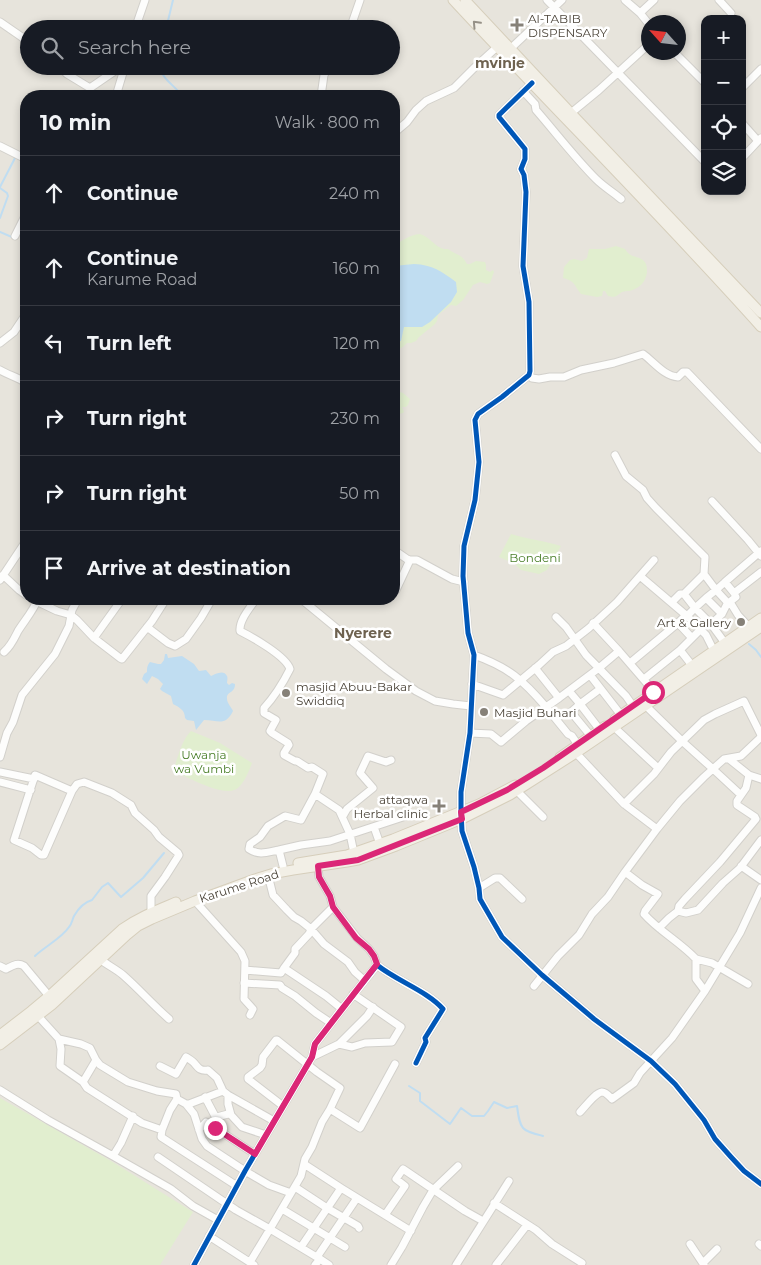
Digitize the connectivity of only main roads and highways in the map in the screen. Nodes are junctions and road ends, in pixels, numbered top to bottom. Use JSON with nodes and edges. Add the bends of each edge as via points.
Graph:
{"nodes":[{"id":1,"x":453,"y":0,"type":"edge"},
{"id":2,"x":465,"y":0,"type":"edge"},
{"id":3,"x":508,"y":52,"type":"junction"},
{"id":4,"x":761,"y":313,"type":"edge"},
{"id":5,"x":761,"y":327,"type":"edge"},
{"id":6,"x":761,"y":618,"type":"edge"},
{"id":7,"x":761,"y":627,"type":"edge"},
{"id":8,"x":694,"y":668,"type":"junction"},
{"id":9,"x":577,"y":749,"type":"junction"},
{"id":10,"x":461,"y":815,"type":"junction"},
{"id":11,"x":46,"y":1002,"type":"junction"},
{"id":12,"x":0,"y":1035,"type":"edge"},
{"id":13,"x":0,"y":1044,"type":"edge"}],
"edges":[{"from":3,"to":1,"type":"main road","one_way":true,"via":[[497,47]]},
{"from":2,"to":3,"type":"main road"},
{"from":3,"to":4,"type":"main road","via":[[571,113]]},
{"from":3,"to":5,"type":"main road","via":[[532,83]]},
{"from":6,"to":8,"type":"main road"},
{"from":7,"to":8,"type":"main road","name":"Karume Road"},
{"from":8,"to":9,"type":"main road","name":"Karume Road","via":[[645,705]]},
{"from":8,"to":9,"type":"main road","via":[[590,735]]},
{"from":9,"to":10,"type":"main road"},
{"from":9,"to":10,"type":"main road","name":"Karume Road","via":[[517,791],[482,810]]},
{"from":10,"to":11,"type":"main road","name":"Karume Road","via":[[358,860],[268,875],[194,901],[138,926],[81,979]]},
{"from":10,"to":11,"type":"main road","via":[[347,855],[271,868],[242,877],[151,912],[122,929]]},
{"from":11,"to":12,"type":"main road"},
{"from":11,"to":13,"type":"main road","name":"Karume Road","via":[[38,1016]]}]}
